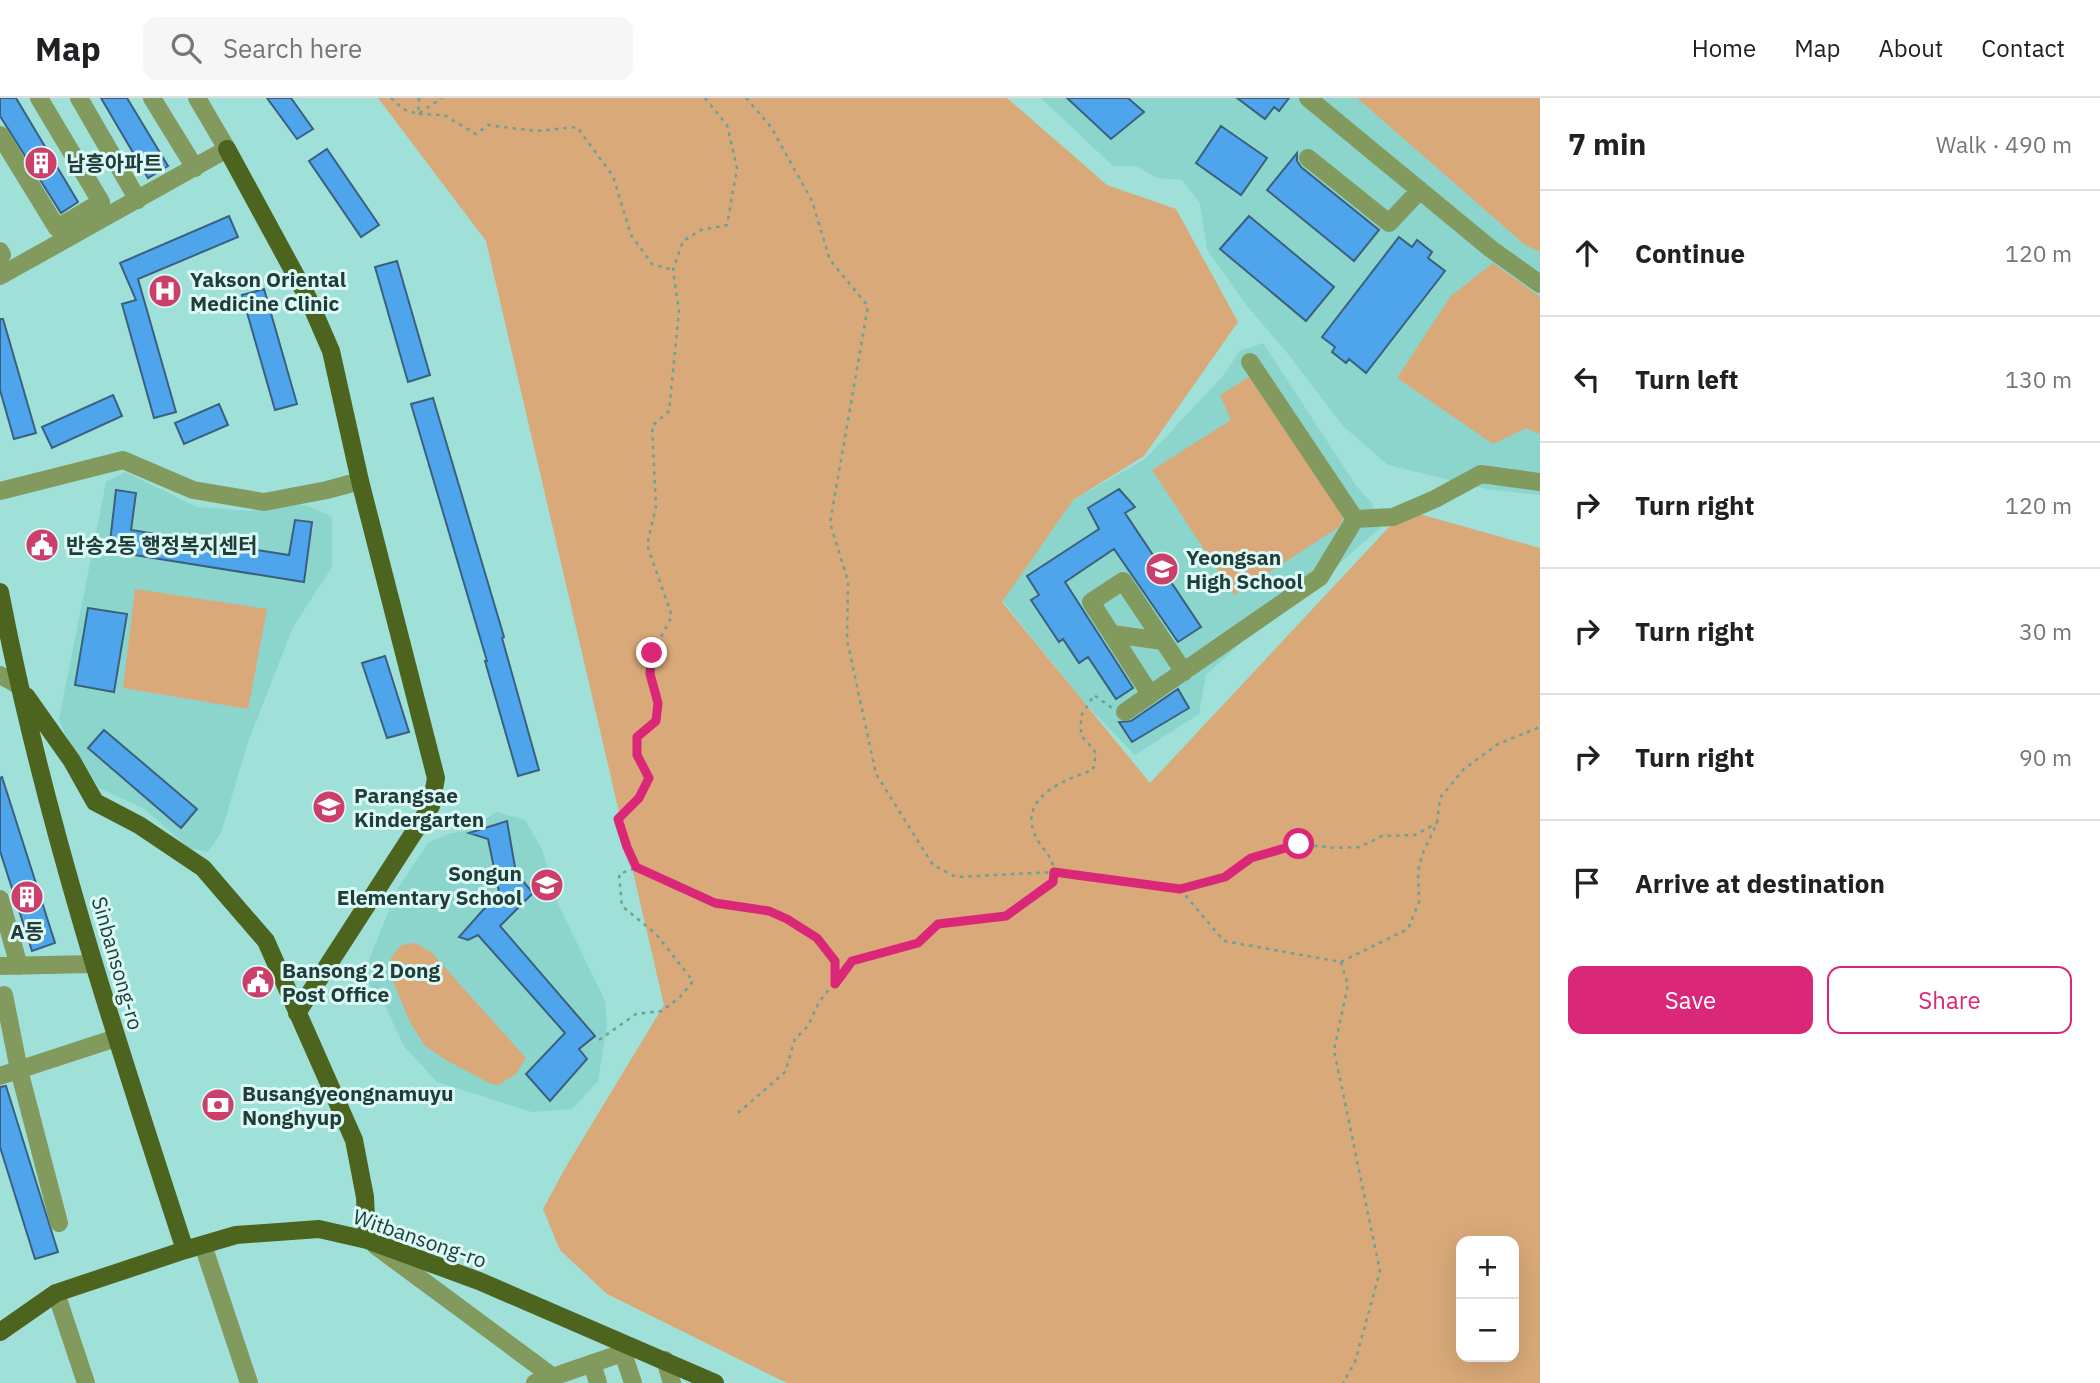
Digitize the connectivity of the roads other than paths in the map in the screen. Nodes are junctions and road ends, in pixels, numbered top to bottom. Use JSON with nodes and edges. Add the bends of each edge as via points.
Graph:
{"nodes":[{"id":1,"x":39,"y":98,"type":"edge"},
{"id":2,"x":79,"y":98,"type":"edge"},
{"id":3,"x":152,"y":98,"type":"edge"},
{"id":4,"x":197,"y":98,"type":"edge"},
{"id":5,"x":1308,"y":98,"type":"edge"},
{"id":6,"x":0,"y":135,"type":"edge"},
{"id":7,"x":227,"y":149,"type":"junction"},
{"id":8,"x":1308,"y":158,"type":"dead end"},
{"id":9,"x":195,"y":168,"type":"junction"},
{"id":10,"x":1420,"y":190,"type":"junction"},
{"id":11,"x":138,"y":200,"type":"junction"},
{"id":12,"x":0,"y":251,"type":"edge"},
{"id":13,"x":0,"y":257,"type":"edge"},
{"id":14,"x":0,"y":276,"type":"edge"},
{"id":15,"x":1540,"y":284,"type":"edge"},
{"id":16,"x":1250,"y":362,"type":"dead end"},
{"id":17,"x":360,"y":481,"type":"junction"},
{"id":18,"x":1540,"y":482,"type":"edge"},
{"id":19,"x":0,"y":491,"type":"edge"},
{"id":20,"x":1355,"y":519,"type":"junction"},
{"id":21,"x":0,"y":592,"type":"edge"},
{"id":22,"x":1112,"y":634,"type":"junction"},
{"id":23,"x":1163,"y":641,"type":"junction"},
{"id":24,"x":1184,"y":672,"type":"junction"},
{"id":25,"x":0,"y":675,"type":"edge"},
{"id":26,"x":18,"y":685,"type":"junction"},
{"id":27,"x":1150,"y":694,"type":"junction"},
{"id":28,"x":1125,"y":712,"type":"road end"},
{"id":29,"x":0,"y":899,"type":"edge"},
{"id":30,"x":93,"y":964,"type":"junction"},
{"id":31,"x":0,"y":966,"type":"edge"},
{"id":32,"x":19,"y":967,"type":"junction"},
{"id":33,"x":4,"y":995,"type":"dead end"},
{"id":34,"x":297,"y":1013,"type":"junction"},
{"id":35,"x":116,"y":1038,"type":"junction"},
{"id":36,"x":19,"y":1070,"type":"junction"},
{"id":37,"x":0,"y":1076,"type":"edge"},
{"id":38,"x":59,"y":1223,"type":"dead end"},
{"id":39,"x":367,"y":1240,"type":"junction"},
{"id":40,"x":203,"y":1245,"type":"junction"},
{"id":41,"x":185,"y":1250,"type":"junction"},
{"id":42,"x":56,"y":1293,"type":"junction"},
{"id":43,"x":0,"y":1332,"type":"edge"},
{"id":44,"x":628,"y":1351,"type":"junction"},
{"id":45,"x":665,"y":1360,"type":"junction"},
{"id":46,"x":592,"y":1363,"type":"junction"},
{"id":47,"x":554,"y":1380,"type":"edge"},
{"id":48,"x":712,"y":1382,"type":"edge"},
{"id":49,"x":86,"y":1383,"type":"edge"},
{"id":50,"x":249,"y":1383,"type":"edge"},
{"id":51,"x":535,"y":1383,"type":"edge"},
{"id":52,"x":598,"y":1383,"type":"edge"},
{"id":53,"x":633,"y":1383,"type":"edge"},
{"id":54,"x":672,"y":1383,"type":"edge"}],
"edges":[{"from":1,"to":6,"type":"street","via":[[101,202],[57,228]]},
{"from":2,"to":11,"type":"street"},
{"from":3,"to":9,"type":"street"},
{"from":4,"to":7,"type":"street"},
{"from":5,"to":10,"type":"street"},
{"from":7,"to":9,"type":"street"},
{"from":7,"to":17,"type":"main road","via":[[308,298],[331,351]]},
{"from":8,"to":10,"type":"street","via":[[1389,223]]},
{"from":9,"to":11,"type":"street"},
{"from":10,"to":15,"type":"street"},
{"from":11,"to":14,"type":"street"},
{"from":12,"to":13,"type":"street"},
{"from":16,"to":20,"type":"street"},
{"from":17,"to":19,"type":"street","via":[[264,502],[193,490],[123,460]]},
{"from":17,"to":34,"type":"main road","via":[[436,778],[431,806]]},
{"from":18,"to":20,"type":"street","via":[[1481,474],[1393,516]]},
{"from":20,"to":24,"type":"street","via":[[1320,577]]},
{"from":21,"to":26,"type":"main road","name":"Sinbansong-ro"},
{"from":22,"to":23,"type":"street"},
{"from":22,"to":23,"type":"street","via":[[1091,602],[1123,581]]},
{"from":22,"to":27,"type":"street"},
{"from":23,"to":24,"type":"street"},
{"from":24,"to":27,"type":"street"},
{"from":25,"to":26,"type":"street"},
{"from":26,"to":30,"type":"main road","name":"Sinbansong-ro"},
{"from":26,"to":34,"type":"main road","name":"Sinbansong-ro","via":[[95,802],[203,868],[267,941]]},
{"from":27,"to":28,"type":"street"},
{"from":29,"to":32,"type":"street"},
{"from":30,"to":32,"type":"street"},
{"from":30,"to":35,"type":"main road","name":"Sinbansong-ro"},
{"from":31,"to":32,"type":"street"},
{"from":33,"to":36,"type":"street"},
{"from":34,"to":39,"type":"main road","name":"Sinbansong-ro","via":[[354,1140],[365,1197]]},
{"from":35,"to":36,"type":"street"},
{"from":35,"to":41,"type":"main road","name":"Sinbansong-ro"},
{"from":36,"to":37,"type":"street"},
{"from":36,"to":38,"type":"street"},
{"from":39,"to":40,"type":"main road","name":"Witbansong-ro","via":[[319,1229],[236,1235]]},
{"from":39,"to":44,"type":"main road","name":"Witbansong-ro","via":[[479,1281]]},
{"from":39,"to":47,"type":"street"},
{"from":40,"to":41,"type":"main road","name":"Witbansong-ro"},
{"from":40,"to":50,"type":"street"},
{"from":41,"to":42,"type":"main road","name":"Witbansong-ro"},
{"from":42,"to":43,"type":"main road","name":"Witbansong-ro"},
{"from":42,"to":49,"type":"street"},
{"from":44,"to":45,"type":"main road","name":"Witbansong-ro"},
{"from":44,"to":46,"type":"street"},
{"from":44,"to":53,"type":"street"},
{"from":45,"to":48,"type":"main road","name":"Witbansong-ro"},
{"from":45,"to":54,"type":"street"},
{"from":46,"to":47,"type":"street"},
{"from":46,"to":52,"type":"street"},
{"from":47,"to":51,"type":"street"}]}
